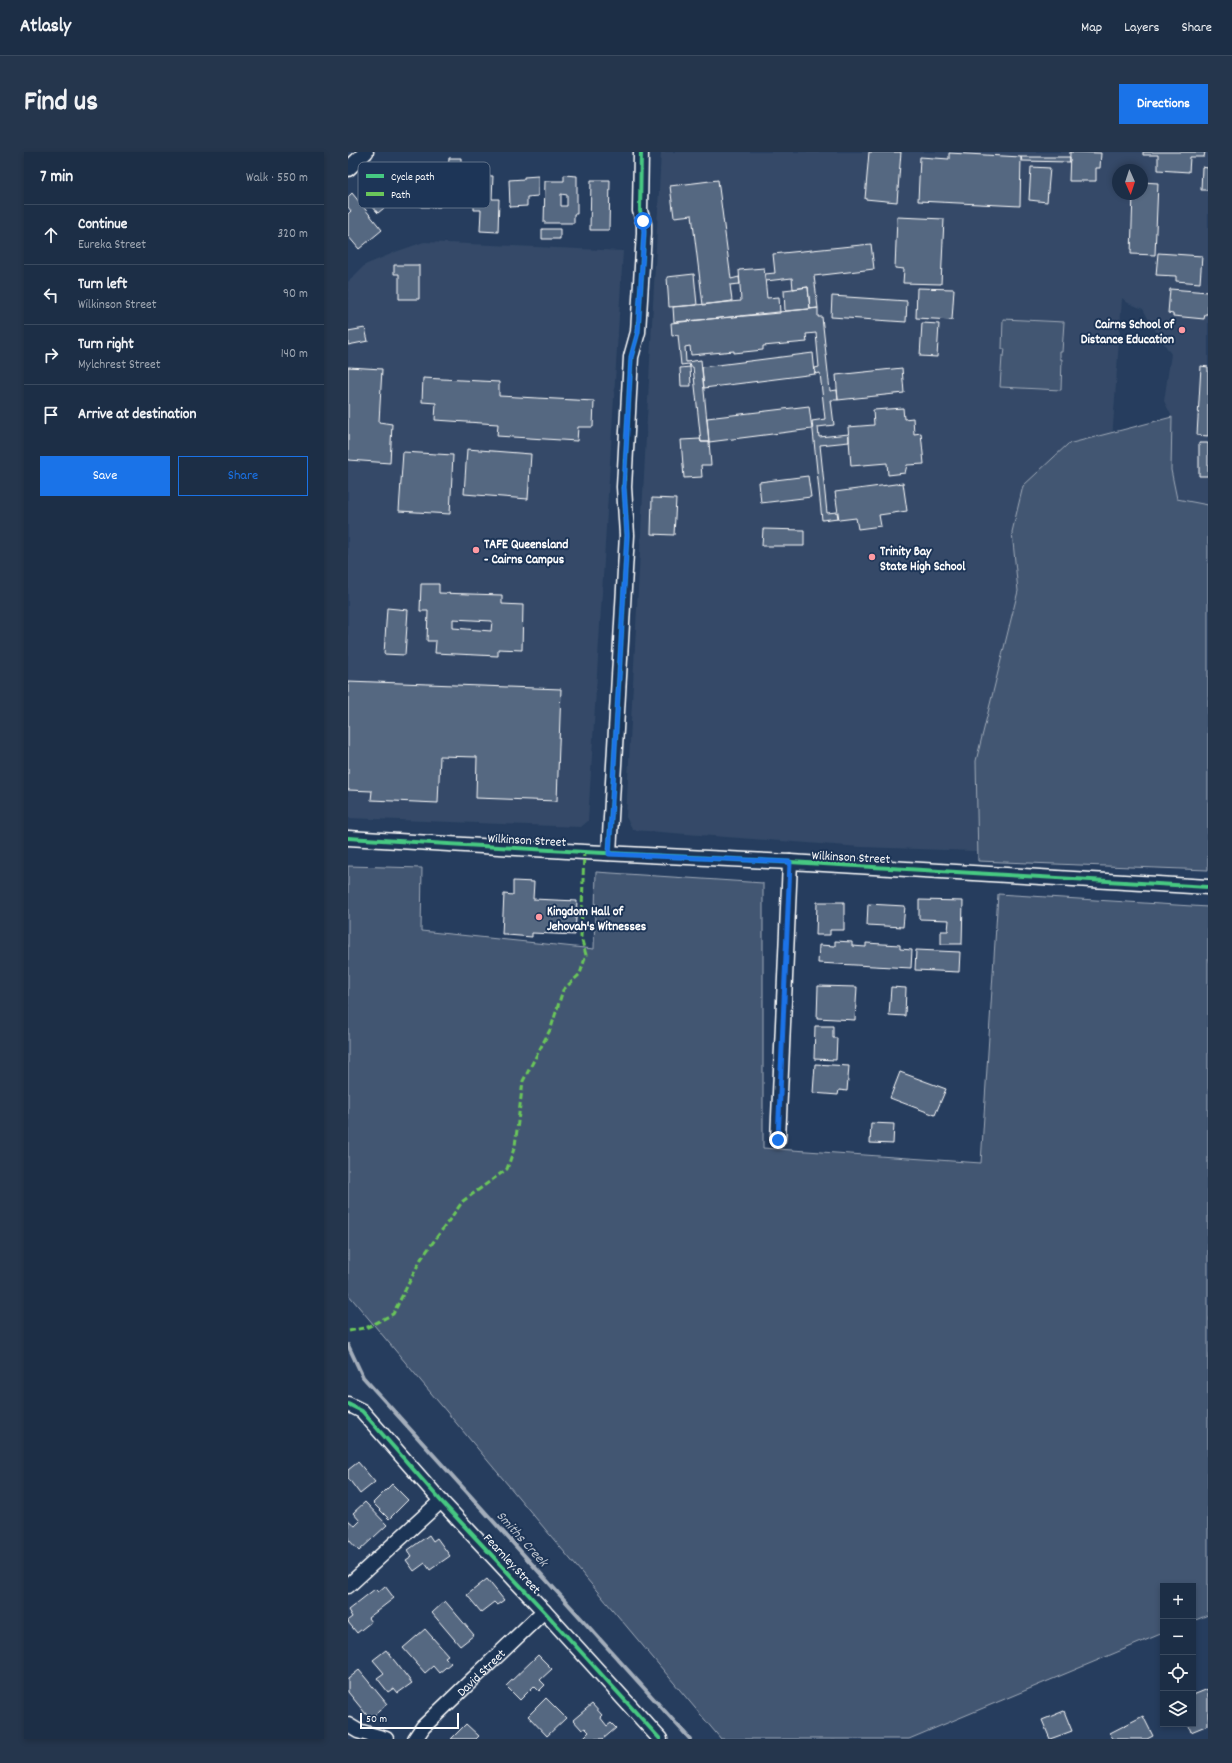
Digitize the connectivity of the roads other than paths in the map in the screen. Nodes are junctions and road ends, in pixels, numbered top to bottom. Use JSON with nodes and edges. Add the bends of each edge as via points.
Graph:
{"nodes":[{"id":1,"x":366,"y":152,"type":"edge"},
{"id":2,"x":641,"y":152,"type":"edge"},
{"id":3,"x":348,"y":169,"type":"edge"},
{"id":4,"x":348,"y":838,"type":"edge"},
{"id":5,"x":609,"y":854,"type":"junction"},
{"id":6,"x":790,"y":862,"type":"junction"},
{"id":7,"x":1208,"y":887,"type":"edge"},
{"id":8,"x":778,"y":1140,"type":"dead end"},
{"id":9,"x":348,"y":1404,"type":"edge"},
{"id":10,"x":441,"y":1501,"type":"junction"},
{"id":11,"x":348,"y":1586,"type":"edge"},
{"id":12,"x":544,"y":1611,"type":"junction"},
{"id":13,"x":348,"y":1725,"type":"edge"},
{"id":14,"x":416,"y":1736,"type":"edge"},
{"id":15,"x":386,"y":1739,"type":"edge"},
{"id":16,"x":660,"y":1739,"type":"edge"}],
"edges":[{"from":1,"to":3,"type":"street"},
{"from":2,"to":5,"type":"street","via":[[640,211],[644,232],[638,332],[631,357],[624,487],[627,535]]},
{"from":4,"to":5,"type":"street","name":"Wilkinson Street"},
{"from":5,"to":6,"type":"street","name":"Wilkinson Street"},
{"from":6,"to":7,"type":"street","name":"Wilkinson Street"},
{"from":6,"to":8,"type":"street"},
{"from":9,"to":10,"type":"street","name":"Fearnley Street","via":[[362,1412]]},
{"from":10,"to":11,"type":"street"},
{"from":10,"to":12,"type":"street","name":"Fearnley Street"},
{"from":12,"to":14,"type":"street","name":"David Street"},
{"from":12,"to":16,"type":"street","name":"Fearnley Street"},
{"from":13,"to":15,"type":"street","via":[[358,1731]]}]}
